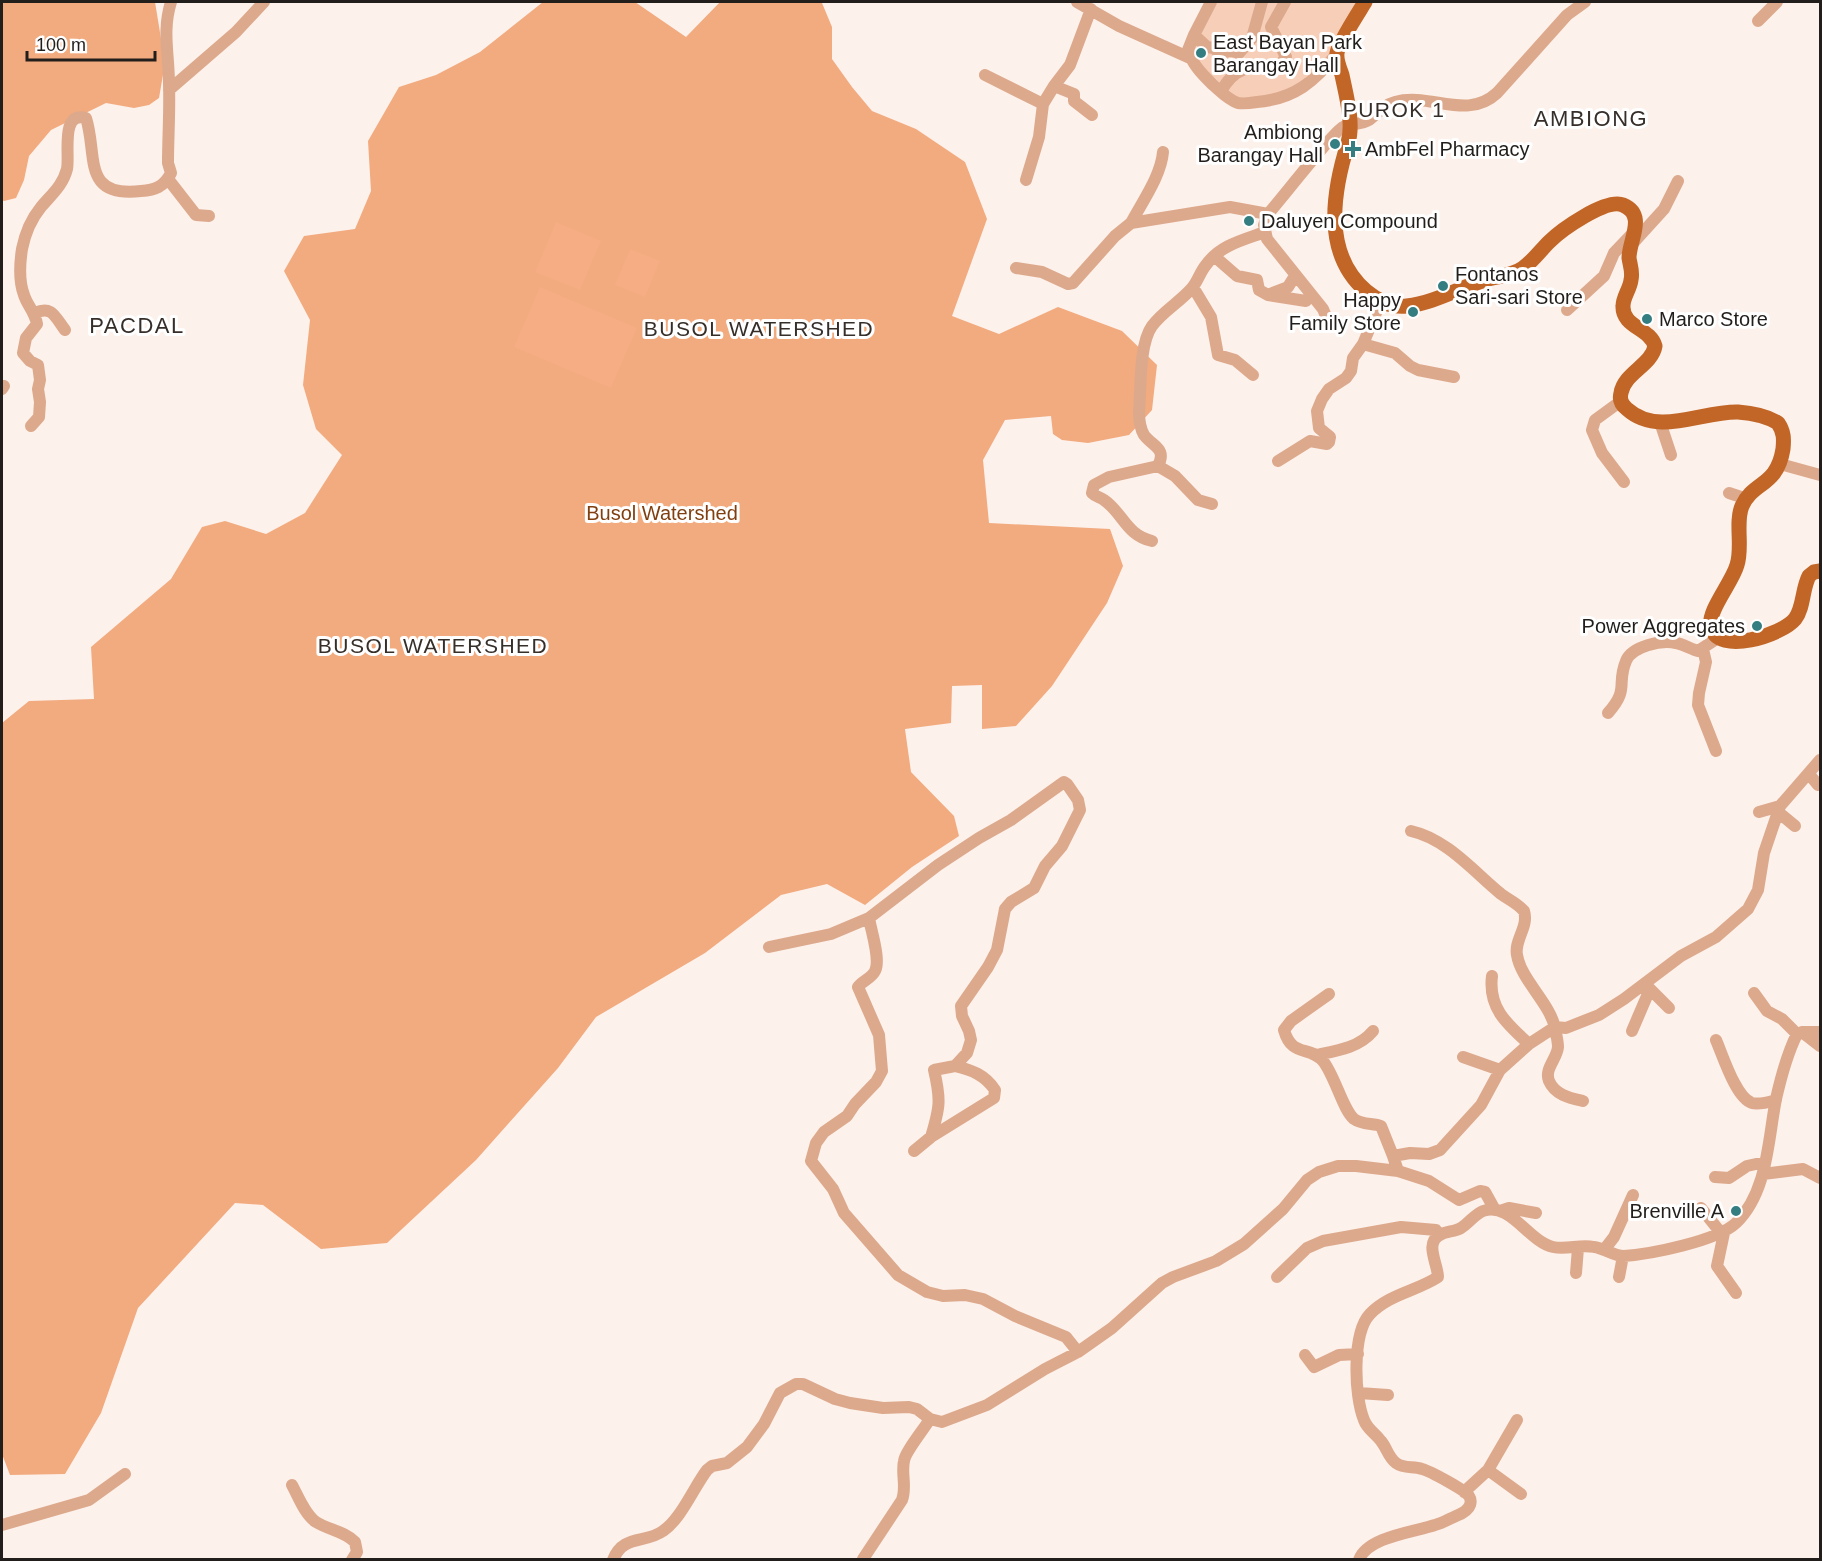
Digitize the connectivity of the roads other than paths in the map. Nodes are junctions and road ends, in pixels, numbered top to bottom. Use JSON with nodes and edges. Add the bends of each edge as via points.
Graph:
{"nodes":[{"id":1,"x":171,"y":2,"type":"edge"},
{"id":2,"x":264,"y":2,"type":"edge"},
{"id":3,"x":1077,"y":2,"type":"edge"},
{"id":4,"x":1211,"y":2,"type":"edge"},
{"id":5,"x":1262,"y":2,"type":"edge"},
{"id":6,"x":1285,"y":2,"type":"edge"},
{"id":7,"x":1365,"y":2,"type":"edge"},
{"id":8,"x":1585,"y":2,"type":"edge"},
{"id":9,"x":1777,"y":2,"type":"edge"},
{"id":10,"x":1096,"y":7,"type":"edge"},
{"id":11,"x":1758,"y":21,"type":"dead end"},
{"id":12,"x":1194,"y":35,"type":"junction"},
{"id":13,"x":1337,"y":53,"type":"junction"},
{"id":14,"x":1190,"y":58,"type":"junction"},
{"id":15,"x":985,"y":75,"type":"dead end"},
{"id":16,"x":1053,"y":86,"type":"junction"},
{"id":17,"x":169,"y":90,"type":"junction"},
{"id":18,"x":1221,"y":92,"type":"junction"},
{"id":19,"x":1043,"y":104,"type":"junction"},
{"id":20,"x":1092,"y":115,"type":"dead end"},
{"id":21,"x":1349,"y":126,"type":"junction"},
{"id":22,"x":1163,"y":152,"type":"dead end"},
{"id":23,"x":168,"y":179,"type":"junction"},
{"id":24,"x":1026,"y":180,"type":"dead end"},
{"id":25,"x":1678,"y":181,"type":"dead end"},
{"id":26,"x":1268,"y":214,"type":"junction"},
{"id":27,"x":209,"y":216,"type":"dead end"},
{"id":28,"x":1131,"y":223,"type":"junction"},
{"id":29,"x":1265,"y":232,"type":"junction"},
{"id":30,"x":1633,"y":238,"type":"junction"},
{"id":31,"x":1214,"y":256,"type":"junction"},
{"id":32,"x":1016,"y":268,"type":"dead end"},
{"id":33,"x":1293,"y":279,"type":"dead end"},
{"id":34,"x":1193,"y":287,"type":"junction"},
{"id":35,"x":1268,"y":295,"type":"junction"},
{"id":36,"x":1306,"y":301,"type":"dead end"},
{"id":37,"x":1381,"y":302,"type":"junction"},
{"id":38,"x":1567,"y":310,"type":"dead end"},
{"id":39,"x":35,"y":313,"type":"junction"},
{"id":40,"x":1330,"y":326,"type":"dead end"},
{"id":41,"x":65,"y":330,"type":"dead end"},
{"id":42,"x":1363,"y":344,"type":"junction"},
{"id":43,"x":1253,"y":375,"type":"dead end"},
{"id":44,"x":1454,"y":377,"type":"dead end"},
{"id":45,"x":1621,"y":401,"type":"junction"},
{"id":46,"x":1648,"y":420,"type":"junction"},
{"id":47,"x":32,"y":426,"type":"dead end"},
{"id":48,"x":1671,"y":455,"type":"dead end"},
{"id":49,"x":1278,"y":461,"type":"dead end"},
{"id":50,"x":1780,"y":464,"type":"junction"},
{"id":51,"x":1158,"y":466,"type":"junction"},
{"id":52,"x":1821,"y":475,"type":"edge"},
{"id":53,"x":1624,"y":482,"type":"dead end"},
{"id":54,"x":1729,"y":493,"type":"dead end"},
{"id":55,"x":1747,"y":499,"type":"junction"},
{"id":56,"x":1212,"y":504,"type":"dead end"},
{"id":57,"x":1152,"y":541,"type":"dead end"},
{"id":58,"x":1821,"y":572,"type":"edge"},
{"id":59,"x":1718,"y":638,"type":"junction"},
{"id":60,"x":1703,"y":649,"type":"junction"},
{"id":61,"x":1608,"y":713,"type":"dead end"},
{"id":62,"x":1716,"y":751,"type":"dead end"},
{"id":63,"x":1821,"y":760,"type":"edge"},
{"id":64,"x":1809,"y":774,"type":"junction"},
{"id":65,"x":1818,"y":785,"type":"dead end"},
{"id":66,"x":1779,"y":809,"type":"junction"},
{"id":67,"x":1759,"y":812,"type":"dead end"},
{"id":68,"x":1795,"y":826,"type":"dead end"},
{"id":69,"x":1411,"y":831,"type":"dead end"},
{"id":70,"x":869,"y":918,"type":"junction"},
{"id":71,"x":769,"y":947,"type":"dead end"},
{"id":72,"x":1492,"y":976,"type":"dead end"},
{"id":73,"x":1647,"y":986,"type":"junction"},
{"id":74,"x":1754,"y":993,"type":"dead end"},
{"id":75,"x":1329,"y":994,"type":"dead end"},
{"id":76,"x":1669,"y":1008,"type":"dead end"},
{"id":77,"x":1555,"y":1027,"type":"junction"},
{"id":78,"x":1373,"y":1031,"type":"dead end"},
{"id":79,"x":1632,"y":1031,"type":"dead end"},
{"id":80,"x":1821,"y":1032,"type":"edge"},
{"id":81,"x":1800,"y":1033,"type":"junction"},
{"id":82,"x":1716,"y":1040,"type":"dead end"},
{"id":83,"x":1530,"y":1044,"type":"junction"},
{"id":84,"x":1821,"y":1046,"type":"edge"},
{"id":85,"x":1316,"y":1055,"type":"junction"},
{"id":86,"x":1463,"y":1057,"type":"dead end"},
{"id":87,"x":956,"y":1066,"type":"junction"},
{"id":88,"x":1500,"y":1071,"type":"junction"},
{"id":89,"x":1776,"y":1100,"type":"junction"},
{"id":90,"x":1583,"y":1101,"type":"dead end"},
{"id":91,"x":931,"y":1137,"type":"junction"},
{"id":92,"x":914,"y":1151,"type":"dead end"},
{"id":93,"x":1393,"y":1155,"type":"junction"},
{"id":94,"x":1764,"y":1168,"type":"junction"},
{"id":95,"x":1398,"y":1171,"type":"junction"},
{"id":96,"x":1715,"y":1177,"type":"dead end"},
{"id":97,"x":1821,"y":1178,"type":"edge"},
{"id":98,"x":1633,"y":1195,"type":"dead end"},
{"id":99,"x":1701,"y":1208,"type":"dead end"},
{"id":100,"x":1497,"y":1210,"type":"junction"},
{"id":101,"x":1536,"y":1213,"type":"dead end"},
{"id":102,"x":1723,"y":1233,"type":"junction"},
{"id":103,"x":1439,"y":1235,"type":"junction"},
{"id":104,"x":1578,"y":1248,"type":"junction"},
{"id":105,"x":1604,"y":1250,"type":"junction"},
{"id":106,"x":1623,"y":1256,"type":"junction"},
{"id":107,"x":1576,"y":1273,"type":"dead end"},
{"id":108,"x":1277,"y":1277,"type":"dead end"},
{"id":109,"x":1619,"y":1277,"type":"dead end"},
{"id":110,"x":1736,"y":1293,"type":"dead end"},
{"id":111,"x":1078,"y":1352,"type":"junction"},
{"id":112,"x":1358,"y":1354,"type":"junction"},
{"id":113,"x":1305,"y":1356,"type":"dead end"},
{"id":114,"x":1359,"y":1393,"type":"junction"},
{"id":115,"x":1388,"y":1395,"type":"dead end"},
{"id":116,"x":930,"y":1419,"type":"junction"},
{"id":117,"x":1517,"y":1420,"type":"dead end"},
{"id":118,"x":1488,"y":1470,"type":"junction"},
{"id":119,"x":125,"y":1474,"type":"dead end"},
{"id":120,"x":292,"y":1485,"type":"dead end"},
{"id":121,"x":1464,"y":1492,"type":"junction"},
{"id":122,"x":1521,"y":1494,"type":"dead end"},
{"id":123,"x":2,"y":1525,"type":"edge"},
{"id":124,"x":863,"y":1558,"type":"edge"},
{"id":125,"x":352,"y":1560,"type":"edge"},
{"id":126,"x":613,"y":1560,"type":"edge"},
{"id":127,"x":1359,"y":1560,"type":"edge"}],
"edges":[{"from":1,"to":17,"type":"street","via":[[165,39]]},
{"from":2,"to":17,"type":"street","via":[[237,32]]},
{"from":3,"to":10,"type":"street"},
{"from":4,"to":12,"type":"street"},
{"from":5,"to":12,"type":"street","via":[[1252,38],[1239,53],[1218,52]]},
{"from":6,"to":18,"type":"street","via":[[1271,27],[1286,57],[1279,66],[1244,68],[1233,74]]},
{"from":7,"to":13,"type":"main road"},
{"from":8,"to":21,"type":"street","via":[[1567,15],[1497,93],[1483,103],[1461,107],[1398,101],[1367,121]]},
{"from":9,"to":11,"type":"street"},
{"from":10,"to":14,"type":"street","via":[[1119,26]]},
{"from":10,"to":16,"type":"street","via":[[1070,65]]},
{"from":12,"to":14,"type":"street","via":[[1188,50]]},
{"from":13,"to":18,"type":"street","via":[[1322,74],[1287,96],[1240,104]]},
{"from":13,"to":21,"type":"main road"},
{"from":14,"to":18,"type":"street"},
{"from":15,"to":19,"type":"street"},
{"from":16,"to":19,"type":"street"},
{"from":16,"to":20,"type":"street","via":[[1074,94],[1074,101]]},
{"from":17,"to":23,"type":"street"},
{"from":19,"to":24,"type":"street","via":[[1039,137]]},
{"from":21,"to":26,"type":"street","via":[[1342,127]]},
{"from":21,"to":37,"type":"main road","via":[[1335,206],[1336,240],[1350,274]]},
{"from":22,"to":28,"type":"street"},
{"from":23,"to":27,"type":"street","via":[[196,215]]},
{"from":23,"to":39,"type":"street","via":[[156,189],[137,192],[106,187],[98,180],[94,168],[86,118],[75,118],[68,131],[65,176],[39,209],[22,249],[22,286]]},
{"from":25,"to":30,"type":"street","via":[[1664,209]]},
{"from":26,"to":28,"type":"street","via":[[1230,207]]},
{"from":26,"to":29,"type":"street"},
{"from":28,"to":32,"type":"street","via":[[1073,283]]},
{"from":29,"to":31,"type":"street","via":[[1223,248]]},
{"from":29,"to":40,"type":"street","via":[[1323,309]]},
{"from":30,"to":37,"type":"main road","via":[[1636,223],[1631,210],[1611,203],[1570,226],[1512,274],[1418,304]]},
{"from":30,"to":38,"type":"street","via":[[1614,253],[1604,276]]},
{"from":30,"to":45,"type":"main road","via":[[1629,257],[1632,280],[1624,313],[1652,337],[1655,346],[1625,384]]},
{"from":31,"to":34,"type":"street"},
{"from":31,"to":35,"type":"street","via":[[1237,276],[1257,280],[1259,290]]},
{"from":33,"to":35,"type":"street","via":[[1288,287]]},
{"from":34,"to":43,"type":"street","via":[[1211,317],[1218,356],[1234,360]]},
{"from":34,"to":51,"type":"street","via":[[1151,328],[1145,342],[1140,422],[1146,437],[1161,451]]},
{"from":35,"to":36,"type":"street"},
{"from":37,"to":42,"type":"street"},
{"from":39,"to":41,"type":"street","via":[[51,312]]},
{"from":39,"to":47,"type":"street","via":[[38,324],[26,338],[23,353],[38,365],[40,381],[39,417]]},
{"from":42,"to":44,"type":"street","via":[[1395,353],[1418,370]]},
{"from":42,"to":49,"type":"street","via":[[1353,358],[1352,371],[1329,389],[1317,411],[1319,428],[1330,438],[1328,443],[1310,441]]},
{"from":45,"to":46,"type":"main road","via":[[1624,407]]},
{"from":45,"to":53,"type":"street","via":[[1595,420],[1592,430],[1602,453]]},
{"from":46,"to":48,"type":"street"},
{"from":46,"to":50,"type":"main road","via":[[1738,412],[1773,420],[1780,425],[1784,438]]},
{"from":50,"to":52,"type":"street"},
{"from":50,"to":55,"type":"main road"},
{"from":51,"to":56,"type":"street","via":[[1175,476],[1198,500]]},
{"from":51,"to":57,"type":"street","via":[[1102,479],[1092,489],[1133,532]]},
{"from":54,"to":55,"type":"street"},
{"from":55,"to":59,"type":"main road","via":[[1741,510],[1737,565],[1710,619]]},
{"from":58,"to":59,"type":"main road","via":[[1809,576],[1799,614],[1784,629],[1734,642]]},
{"from":59,"to":60,"type":"street"},
{"from":60,"to":61,"type":"street","via":[[1698,651],[1676,643],[1654,644],[1635,651],[1626,660],[1621,696]]},
{"from":60,"to":62,"type":"street","via":[[1706,662],[1698,705]]},
{"from":63,"to":64,"type":"street"},
{"from":64,"to":65,"type":"street"},
{"from":64,"to":66,"type":"street"},
{"from":66,"to":67,"type":"street"},
{"from":66,"to":68,"type":"street"},
{"from":66,"to":73,"type":"street","via":[[1764,853],[1758,890],[1748,909],[1716,937],[1681,956]]},
{"from":69,"to":77,"type":"street","via":[[1434,839],[1524,911],[1517,956]]},
{"from":70,"to":71,"type":"street","via":[[831,934]]},
{"from":70,"to":87,"type":"street","via":[[938,865],[1059,784],[1067,784],[1078,800],[1076,820],[1034,888],[1005,909],[997,950],[962,1006],[971,1040],[968,1053]]},
{"from":70,"to":111,"type":"street","via":[[876,968],[858,987],[879,1035],[882,1071],[847,1116],[824,1132],[811,1161],[833,1189],[844,1214],[898,1275],[927,1292],[983,1299],[1066,1337]]},
{"from":72,"to":83,"type":"street","via":[[1495,1008]]},
{"from":73,"to":76,"type":"street"},
{"from":73,"to":77,"type":"street","via":[[1599,1016],[1566,1028]]},
{"from":73,"to":79,"type":"street"},
{"from":74,"to":81,"type":"street","via":[[1767,1011]]},
{"from":75,"to":85,"type":"street","via":[[1291,1020],[1284,1030],[1299,1051]]},
{"from":77,"to":83,"type":"street"},
{"from":77,"to":90,"type":"street","via":[[1558,1047],[1547,1075],[1550,1083],[1565,1097]]},
{"from":78,"to":85,"type":"street","via":[[1349,1048]]},
{"from":80,"to":81,"type":"street"},
{"from":81,"to":84,"type":"street"},
{"from":81,"to":89,"type":"street","via":[[1790,1048]]},
{"from":82,"to":89,"type":"street","via":[[1744,1099],[1753,1103]]},
{"from":83,"to":88,"type":"street"},
{"from":85,"to":93,"type":"street","via":[[1333,1076],[1350,1114],[1355,1120],[1381,1126]]},
{"from":86,"to":88,"type":"street"},
{"from":87,"to":91,"type":"street","via":[[934,1070],[940,1095]]},
{"from":87,"to":91,"type":"street","via":[[974,1070],[985,1078],[995,1095],[990,1102]]},
{"from":88,"to":93,"type":"street","via":[[1481,1105],[1440,1150]]},
{"from":89,"to":94,"type":"street"},
{"from":91,"to":92,"type":"street"},
{"from":93,"to":95,"type":"street"},
{"from":94,"to":96,"type":"street","via":[[1747,1166],[1729,1178]]},
{"from":94,"to":97,"type":"street","via":[[1803,1169]]},
{"from":94,"to":102,"type":"street","via":[[1748,1209]]},
{"from":95,"to":100,"type":"street","via":[[1429,1181],[1458,1200],[1485,1192]]},
{"from":95,"to":111,"type":"street","via":[[1338,1166],[1319,1172],[1244,1244],[1216,1261],[1162,1283],[1112,1328]]},
{"from":98,"to":105,"type":"street"},
{"from":99,"to":102,"type":"street"},
{"from":100,"to":101,"type":"street"},
{"from":100,"to":103,"type":"street","via":[[1482,1211],[1458,1230]]},
{"from":100,"to":104,"type":"street","via":[[1542,1243]]},
{"from":102,"to":106,"type":"street"},
{"from":102,"to":110,"type":"street","via":[[1717,1266]]},
{"from":103,"to":108,"type":"street","via":[[1436,1230],[1401,1227],[1323,1241],[1302,1252]]},
{"from":103,"to":112,"type":"street","via":[[1432,1252],[1438,1276],[1386,1301],[1368,1316],[1359,1336]]},
{"from":104,"to":105,"type":"street","via":[[1593,1246]]},
{"from":104,"to":107,"type":"street"},
{"from":105,"to":106,"type":"street"},
{"from":106,"to":109,"type":"street"},
{"from":111,"to":116,"type":"street","via":[[976,1410],[942,1422]]},
{"from":112,"to":113,"type":"street","via":[[1339,1355],[1314,1367]]},
{"from":112,"to":114,"type":"street"},
{"from":114,"to":115,"type":"street"},
{"from":114,"to":121,"type":"street","via":[[1364,1422],[1396,1463],[1423,1469]]},
{"from":116,"to":124,"type":"street","via":[[903,1462],[902,1500]]},
{"from":116,"to":126,"type":"street","via":[[909,1407],[883,1408],[842,1401],[803,1384],[788,1387],[780,1393],[747,1447],[727,1463],[707,1470],[665,1530],[623,1545]]},
{"from":117,"to":118,"type":"street"},
{"from":118,"to":121,"type":"street"},
{"from":118,"to":122,"type":"street"},
{"from":119,"to":123,"type":"street","via":[[89,1500]]},
{"from":120,"to":125,"type":"street","via":[[310,1517],[355,1542],[357,1552]]},
{"from":121,"to":127,"type":"street","via":[[1471,1502],[1463,1513],[1437,1525],[1380,1541],[1369,1546]]}]}
